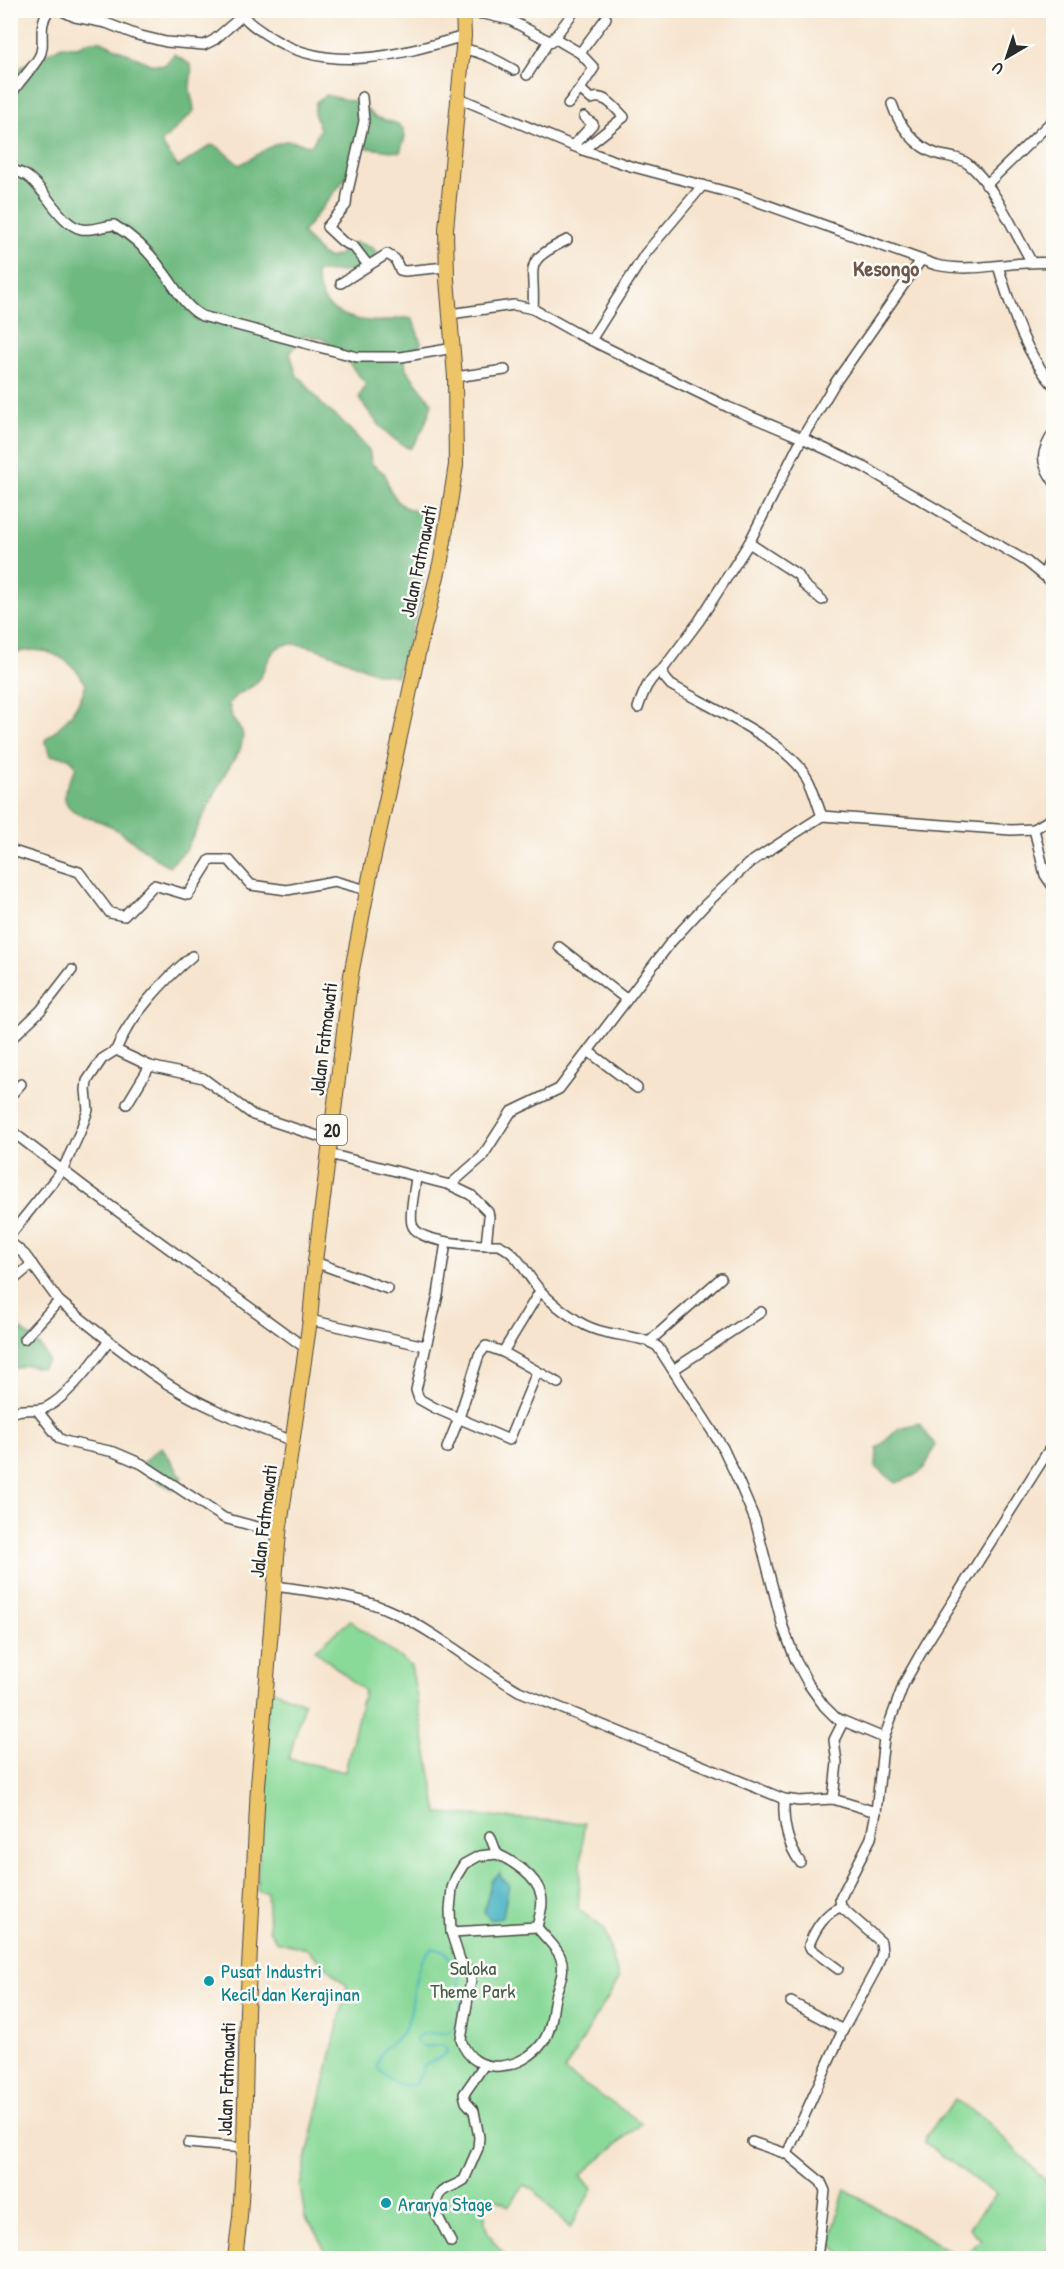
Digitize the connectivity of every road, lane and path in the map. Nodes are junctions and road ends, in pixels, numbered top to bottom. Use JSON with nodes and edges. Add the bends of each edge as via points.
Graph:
{"nodes":[{"id":1,"x":49,"y":10,"type":"edge"},
{"id":2,"x":60,"y":10,"type":"edge"},
{"id":3,"x":575,"y":10,"type":"edge"},
{"id":4,"x":463,"y":11,"type":"edge"},
{"id":5,"x":242,"y":13,"type":"edge"},
{"id":6,"x":512,"y":15,"type":"edge"},
{"id":7,"x":606,"y":18,"type":"dead end"},
{"id":8,"x":552,"y":40,"type":"junction"},
{"id":9,"x":463,"y":42,"type":"junction"},
{"id":10,"x":580,"y":53,"type":"junction"},
{"id":11,"x":514,"y":70,"type":"dead end"},
{"id":12,"x":527,"y":75,"type":"dead end"},
{"id":13,"x":580,"y":89,"type":"junction"},
{"id":14,"x":10,"y":97,"type":"edge"},
{"id":15,"x":362,"y":97,"type":"dead end"},
{"id":16,"x":459,"y":98,"type":"junction"},
{"id":17,"x":568,"y":104,"type":"dead end"},
{"id":18,"x":892,"y":104,"type":"dead end"},
{"id":19,"x":584,"y":117,"type":"dead end"},
{"id":20,"x":1053,"y":119,"type":"edge"},
{"id":21,"x":573,"y":146,"type":"junction"},
{"id":22,"x":583,"y":150,"type":"junction"},
{"id":23,"x":10,"y":171,"type":"edge"},
{"id":24,"x":703,"y":185,"type":"junction"},
{"id":25,"x":986,"y":185,"type":"junction"},
{"id":26,"x":567,"y":240,"type":"dead end"},
{"id":27,"x":921,"y":260,"type":"junction"},
{"id":28,"x":1031,"y":261,"type":"junction"},
{"id":29,"x":1053,"y":263,"type":"edge"},
{"id":30,"x":368,"y":265,"type":"junction"},
{"id":31,"x":998,"y":266,"type":"junction"},
{"id":32,"x":446,"y":267,"type":"junction"},
{"id":33,"x":340,"y":283,"type":"dead end"},
{"id":34,"x":533,"y":309,"type":"junction"},
{"id":35,"x":450,"y":315,"type":"junction"},
{"id":36,"x":591,"y":340,"type":"junction"},
{"id":37,"x":454,"y":348,"type":"junction"},
{"id":38,"x":505,"y":370,"type":"dead end"},
{"id":39,"x":455,"y":377,"type":"junction"},
{"id":40,"x":1053,"y":386,"type":"edge"},
{"id":41,"x":1053,"y":431,"type":"edge"},
{"id":42,"x":802,"y":438,"type":"junction"},
{"id":43,"x":1053,"y":482,"type":"edge"},
{"id":44,"x":749,"y":543,"type":"junction"},
{"id":45,"x":1053,"y":551,"type":"edge"},
{"id":46,"x":1052,"y":561,"type":"edge"},
{"id":47,"x":1044,"y":574,"type":"junction"},
{"id":48,"x":1053,"y":584,"type":"edge"},
{"id":49,"x":822,"y":600,"type":"dead end"},
{"id":50,"x":663,"y":669,"type":"junction"},
{"id":51,"x":638,"y":708,"type":"dead end"},
{"id":52,"x":822,"y":816,"type":"junction"},
{"id":53,"x":1053,"y":817,"type":"edge"},
{"id":54,"x":1034,"y":829,"type":"junction"},
{"id":55,"x":10,"y":850,"type":"edge"},
{"id":56,"x":1053,"y":888,"type":"edge"},
{"id":57,"x":367,"y":890,"type":"junction"},
{"id":58,"x":559,"y":947,"type":"dead end"},
{"id":59,"x":192,"y":956,"type":"dead end"},
{"id":60,"x":72,"y":970,"type":"dead end"},
{"id":61,"x":626,"y":999,"type":"junction"},
{"id":62,"x":10,"y":1040,"type":"edge"},
{"id":63,"x":116,"y":1050,"type":"junction"},
{"id":64,"x":588,"y":1052,"type":"junction"},
{"id":65,"x":150,"y":1066,"type":"junction"},
{"id":66,"x":21,"y":1084,"type":"dead end"},
{"id":67,"x":637,"y":1088,"type":"dead end"},
{"id":68,"x":10,"y":1096,"type":"edge"},
{"id":69,"x":127,"y":1104,"type":"dead end"},
{"id":70,"x":10,"y":1130,"type":"edge"},
{"id":71,"x":329,"y":1147,"type":"junction"},
{"id":72,"x":63,"y":1169,"type":"junction"},
{"id":73,"x":416,"y":1177,"type":"junction"},
{"id":74,"x":450,"y":1185,"type":"junction"},
{"id":75,"x":10,"y":1235,"type":"edge"},
{"id":76,"x":10,"y":1242,"type":"edge"},
{"id":77,"x":446,"y":1242,"type":"junction"},
{"id":78,"x":486,"y":1245,"type":"junction"},
{"id":79,"x":315,"y":1262,"type":"junction"},
{"id":80,"x":32,"y":1264,"type":"junction"},
{"id":81,"x":722,"y":1278,"type":"dead end"},
{"id":82,"x":10,"y":1283,"type":"edge"},
{"id":83,"x":388,"y":1288,"type":"dead end"},
{"id":84,"x":540,"y":1291,"type":"junction"},
{"id":85,"x":59,"y":1300,"type":"junction"},
{"id":86,"x":761,"y":1312,"type":"dead end"},
{"id":87,"x":310,"y":1320,"type":"junction"},
{"id":88,"x":24,"y":1339,"type":"dead end"},
{"id":89,"x":109,"y":1341,"type":"junction"},
{"id":90,"x":650,"y":1341,"type":"junction"},
{"id":91,"x":425,"y":1346,"type":"junction"},
{"id":92,"x":304,"y":1347,"type":"junction"},
{"id":93,"x":503,"y":1352,"type":"junction"},
{"id":94,"x":673,"y":1370,"type":"junction"},
{"id":95,"x":537,"y":1372,"type":"junction"},
{"id":96,"x":558,"y":1383,"type":"dead end"},
{"id":97,"x":37,"y":1410,"type":"junction"},
{"id":98,"x":10,"y":1414,"type":"edge"},
{"id":99,"x":459,"y":1418,"type":"junction"},
{"id":100,"x":293,"y":1441,"type":"junction"},
{"id":101,"x":1053,"y":1442,"type":"edge"},
{"id":102,"x":447,"y":1448,"type":"dead end"},
{"id":103,"x":279,"y":1533,"type":"junction"},
{"id":104,"x":275,"y":1586,"type":"junction"},
{"id":105,"x":843,"y":1722,"type":"junction"},
{"id":106,"x":884,"y":1738,"type":"junction"},
{"id":107,"x":784,"y":1799,"type":"junction"},
{"id":108,"x":833,"y":1799,"type":"junction"},
{"id":109,"x":876,"y":1812,"type":"junction"},
{"id":110,"x":490,"y":1836,"type":"dead end"},
{"id":111,"x":496,"y":1854,"type":"junction"},
{"id":112,"x":800,"y":1862,"type":"dead end"},
{"id":113,"x":841,"y":1907,"type":"junction"},
{"id":114,"x":537,"y":1928,"type":"junction"},
{"id":115,"x":451,"y":1932,"type":"junction"},
{"id":116,"x":837,"y":1969,"type":"dead end"},
{"id":117,"x":791,"y":2002,"type":"dead end"},
{"id":118,"x":843,"y":2030,"type":"junction"},
{"id":119,"x":484,"y":2065,"type":"junction"},
{"id":120,"x":752,"y":2142,"type":"dead end"},
{"id":121,"x":188,"y":2143,"type":"dead end"},
{"id":122,"x":244,"y":2148,"type":"junction"},
{"id":123,"x":787,"y":2154,"type":"junction"},
{"id":124,"x":451,"y":2242,"type":"dead end"},
{"id":125,"x":235,"y":2259,"type":"edge"},
{"id":126,"x":817,"y":2259,"type":"edge"}],
"edges":[{"from":1,"to":14,"type":"street","via":[[42,28],[39,57]]},
{"from":2,"to":5,"type":"street","via":[[137,35],[204,45]]},
{"from":3,"to":8,"type":"street"},
{"from":4,"to":6,"type":"street"},
{"from":4,"to":9,"type":"highway","name":"Jalan Fatmawati","number":"20"},
{"from":5,"to":9,"type":"street","via":[[282,45],[314,56],[371,59]]},
{"from":6,"to":8,"type":"street"},
{"from":7,"to":10,"type":"street"},
{"from":8,"to":10,"type":"street"},
{"from":8,"to":12,"type":"street"},
{"from":9,"to":11,"type":"street"},
{"from":9,"to":16,"type":"highway","name":"Jalan Fatmawati","number":"20"},
{"from":10,"to":13,"type":"street","via":[[594,68]]},
{"from":13,"to":17,"type":"street"},
{"from":13,"to":22,"type":"street","via":[[591,99],[605,99],[624,117]]},
{"from":15,"to":30,"type":"street","via":[[364,121],[346,205],[327,227],[354,247]]},
{"from":16,"to":21,"type":"street"},
{"from":16,"to":32,"type":"highway","name":"Jalan Fatmawati","number":"20"},
{"from":18,"to":25,"type":"street","via":[[921,146],[967,163]]},
{"from":19,"to":21,"type":"street","via":[[593,124]]},
{"from":20,"to":25,"type":"street"},
{"from":21,"to":22,"type":"street"},
{"from":22,"to":24,"type":"street"},
{"from":23,"to":37,"type":"street","via":[[30,179],[78,229],[114,225],[135,239],[185,303],[202,316],[357,357],[401,357]]},
{"from":24,"to":27,"type":"street","via":[[795,213]]},
{"from":24,"to":36,"type":"street","via":[[645,254]]},
{"from":25,"to":28,"type":"street"},
{"from":26,"to":34,"type":"street","via":[[540,255],[533,266]]},
{"from":27,"to":31,"type":"street","via":[[952,268]]},
{"from":27,"to":42,"type":"street","via":[[835,383]]},
{"from":28,"to":29,"type":"street"},
{"from":28,"to":31,"type":"street"},
{"from":30,"to":32,"type":"street","via":[[387,254],[395,259],[400,270]]},
{"from":30,"to":33,"type":"street"},
{"from":31,"to":40,"type":"street","via":[[1019,327]]},
{"from":32,"to":35,"type":"highway","name":"Jalan Fatmawati","number":"20"},
{"from":34,"to":35,"type":"street","via":[[514,305]]},
{"from":34,"to":36,"type":"street"},
{"from":35,"to":37,"type":"highway","name":"Jalan Fatmawati","number":"20"},
{"from":36,"to":42,"type":"street","via":[[728,407]]},
{"from":37,"to":39,"type":"highway","name":"Jalan Fatmawati","number":"20"},
{"from":38,"to":39,"type":"street"},
{"from":39,"to":57,"type":"highway","name":"Jalan Fatmawati","number":"20","via":[[456,465],[441,560]]},
{"from":41,"to":43,"type":"street","via":[[1042,460]]},
{"from":42,"to":44,"type":"street"},
{"from":42,"to":47,"type":"street","via":[[864,467]]},
{"from":44,"to":49,"type":"street","via":[[798,574],[804,585]]},
{"from":44,"to":50,"type":"street"},
{"from":45,"to":46,"type":"street"},
{"from":46,"to":47,"type":"street"},
{"from":47,"to":48,"type":"street"},
{"from":50,"to":51,"type":"street","via":[[643,692]]},
{"from":50,"to":52,"type":"street","via":[[671,685],[738,722],[798,764],[809,780]]},
{"from":52,"to":54,"type":"street","via":[[947,827]]},
{"from":52,"to":61,"type":"street","via":[[748,864],[670,942]]},
{"from":53,"to":54,"type":"street"},
{"from":54,"to":56,"type":"street","via":[[1045,875]]},
{"from":55,"to":57,"type":"street","via":[[79,872],[111,913],[124,916],[154,885],[188,895],[210,860],[229,860],[251,885],[287,890],[334,880]]},
{"from":57,"to":71,"type":"highway","name":"Jalan Fatmawati","number":"20","via":[[351,975]]},
{"from":58,"to":61,"type":"street"},
{"from":59,"to":63,"type":"street","via":[[173,972],[125,1028]]},
{"from":60,"to":62,"type":"street","via":[[41,1010]]},
{"from":61,"to":64,"type":"street"},
{"from":63,"to":65,"type":"street"},
{"from":63,"to":72,"type":"street","via":[[102,1059],[87,1081],[88,1110]]},
{"from":64,"to":67,"type":"street"},
{"from":64,"to":74,"type":"street","via":[[559,1089],[511,1112],[482,1157]]},
{"from":65,"to":69,"type":"street"},
{"from":65,"to":71,"type":"street","via":[[203,1078],[253,1115]]},
{"from":66,"to":68,"type":"street"},
{"from":70,"to":72,"type":"street"},
{"from":71,"to":73,"type":"street"},
{"from":71,"to":79,"type":"highway","name":"Jalan Fatmawati","number":"20"},
{"from":72,"to":75,"type":"street"},
{"from":72,"to":92,"type":"street"},
{"from":73,"to":74,"type":"street"},
{"from":73,"to":77,"type":"street","via":[[413,1227],[418,1233]]},
{"from":74,"to":78,"type":"street","via":[[471,1195],[488,1212]]},
{"from":76,"to":80,"type":"street"},
{"from":77,"to":78,"type":"street"},
{"from":77,"to":91,"type":"street"},
{"from":78,"to":84,"type":"street","via":[[499,1245],[513,1253]]},
{"from":79,"to":83,"type":"street"},
{"from":79,"to":87,"type":"highway","name":"Jalan Fatmawati","number":"20"},
{"from":80,"to":82,"type":"street"},
{"from":80,"to":85,"type":"street"},
{"from":81,"to":90,"type":"street"},
{"from":84,"to":90,"type":"street","via":[[576,1321],[593,1329]]},
{"from":84,"to":93,"type":"street"},
{"from":85,"to":88,"type":"street"},
{"from":85,"to":89,"type":"street"},
{"from":86,"to":94,"type":"street"},
{"from":87,"to":91,"type":"street"},
{"from":87,"to":92,"type":"highway","name":"Jalan Fatmawati","number":"20"},
{"from":89,"to":97,"type":"street","via":[[60,1397]]},
{"from":89,"to":100,"type":"street","via":[[181,1391]]},
{"from":90,"to":94,"type":"street"},
{"from":91,"to":99,"type":"street","via":[[416,1390],[419,1399]]},
{"from":92,"to":100,"type":"highway","name":"Jalan Fatmawati","number":"20"},
{"from":93,"to":95,"type":"street"},
{"from":93,"to":99,"type":"street","via":[[486,1346],[480,1351]]},
{"from":94,"to":105,"type":"street","via":[[723,1448],[756,1520],[773,1592],[796,1661],[824,1706]]},
{"from":95,"to":96,"type":"street"},
{"from":95,"to":99,"type":"street","via":[[509,1440]]},
{"from":97,"to":98,"type":"street","via":[[17,1409]]},
{"from":97,"to":103,"type":"street","via":[[53,1432],[68,1443],[114,1452],[142,1464],[224,1518]]},
{"from":99,"to":102,"type":"street"},
{"from":100,"to":103,"type":"highway","name":"Jalan Fatmawati","number":"20"},
{"from":101,"to":106,"type":"street","via":[[926,1644],[904,1683]]},
{"from":103,"to":104,"type":"highway","name":"Jalan Fatmawati","number":"20"},
{"from":104,"to":107,"type":"street","via":[[352,1597],[394,1612],[519,1692]]},
{"from":104,"to":122,"type":"highway","name":"Jalan Fatmawati","number":"20","via":[[258,1786]]},
{"from":105,"to":106,"type":"street"},
{"from":105,"to":108,"type":"street","via":[[834,1740],[837,1763]]},
{"from":106,"to":109,"type":"street"},
{"from":107,"to":108,"type":"street"},
{"from":107,"to":112,"type":"street","via":[[789,1845]]},
{"from":108,"to":109,"type":"street"},
{"from":109,"to":113,"type":"street","via":[[871,1838],[842,1892]]},
{"from":110,"to":111,"type":"street"},
{"from":111,"to":114,"type":"street","via":[[509,1860],[538,1886],[542,1905]]},
{"from":111,"to":115,"type":"street","via":[[479,1856],[464,1864],[456,1877]]},
{"from":113,"to":116,"type":"street","via":[[827,1915],[809,1946]]},
{"from":113,"to":118,"type":"street","via":[[883,1946],[876,1969]]},
{"from":114,"to":115,"type":"street"},
{"from":114,"to":119,"type":"street","via":[[553,1946],[562,1965],[548,2034],[527,2058],[504,2067]]},
{"from":115,"to":119,"type":"street","via":[[471,1980],[461,2040],[464,2048]]},
{"from":117,"to":118,"type":"street"},
{"from":118,"to":123,"type":"street"},
{"from":119,"to":124,"type":"street","via":[[464,2094],[474,2111],[478,2148],[464,2180],[446,2187],[435,2207]]},
{"from":120,"to":123,"type":"street"},
{"from":121,"to":122,"type":"street"},
{"from":122,"to":125,"type":"highway","name":"Jalan Fatmawati","number":"20"},
{"from":123,"to":126,"type":"street","via":[[821,2182],[825,2191]]}]}
